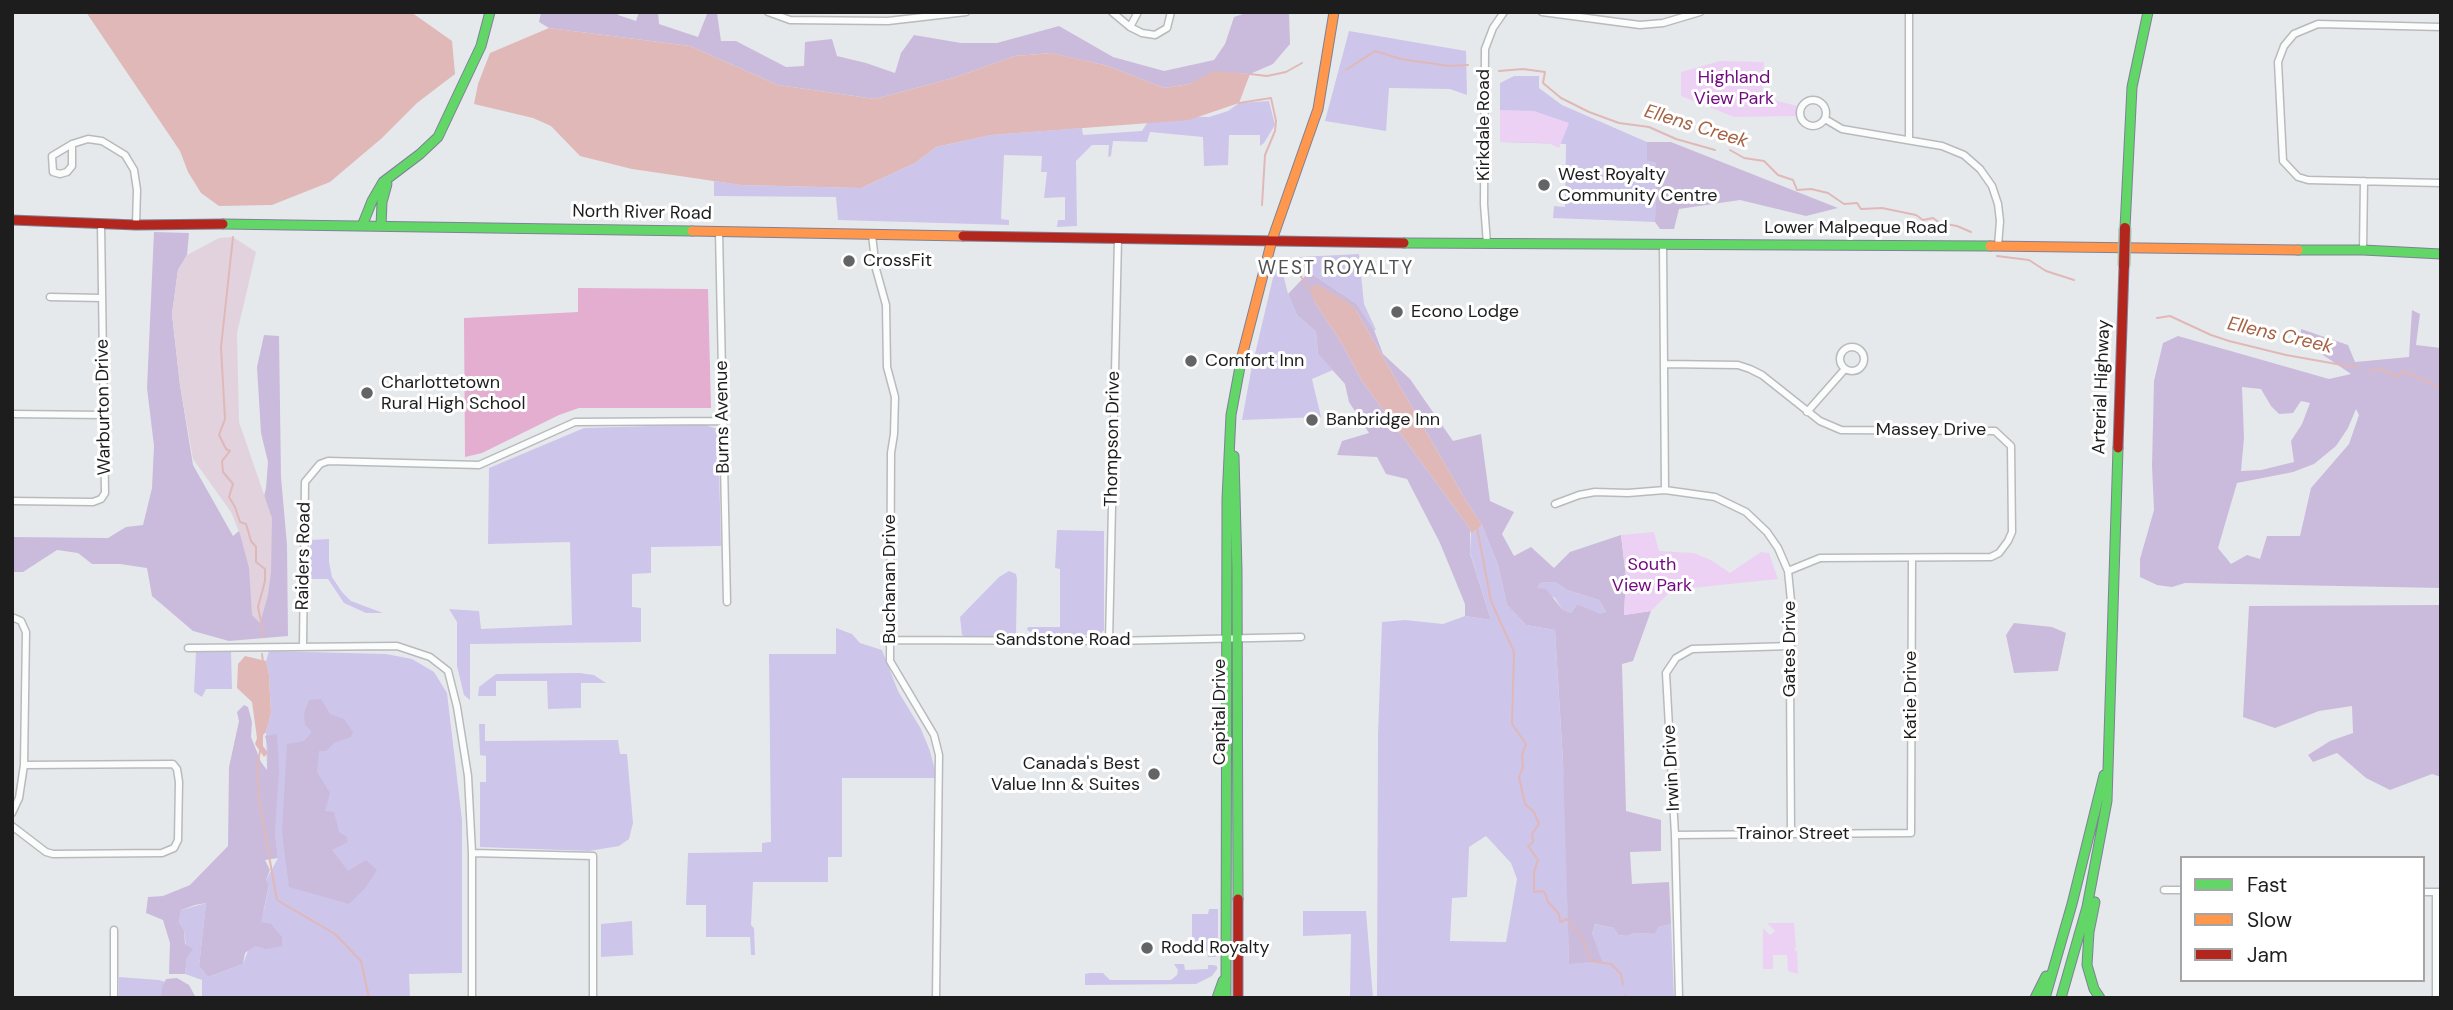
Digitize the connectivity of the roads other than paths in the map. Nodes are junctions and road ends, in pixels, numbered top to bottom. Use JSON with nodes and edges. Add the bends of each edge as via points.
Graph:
{"nodes":[{"id":1,"x":489,"y":12,"type":"edge"},
{"id":2,"x":768,"y":12,"type":"edge"},
{"id":3,"x":790,"y":12,"type":"edge"},
{"id":4,"x":888,"y":12,"type":"edge"},
{"id":5,"x":966,"y":12,"type":"edge"},
{"id":6,"x":1112,"y":12,"type":"edge"},
{"id":7,"x":1138,"y":12,"type":"edge"},
{"id":8,"x":1171,"y":12,"type":"edge"},
{"id":9,"x":1334,"y":12,"type":"edge"},
{"id":10,"x":1504,"y":12,"type":"edge"},
{"id":11,"x":1542,"y":12,"type":"edge"},
{"id":12,"x":1615,"y":12,"type":"edge"},
{"id":13,"x":1700,"y":12,"type":"edge"},
{"id":14,"x":1909,"y":12,"type":"edge"},
{"id":15,"x":2141,"y":12,"type":"edge"},
{"id":16,"x":2148,"y":12,"type":"edge"},
{"id":17,"x":790,"y":20,"type":"junction"},
{"id":18,"x":888,"y":21,"type":"junction"},
{"id":19,"x":1615,"y":23,"type":"junction"},
{"id":20,"x":1130,"y":27,"type":"junction"},
{"id":21,"x":2441,"y":27,"type":"edge"},
{"id":22,"x":2132,"y":87,"type":"junction"},
{"id":23,"x":1825,"y":119,"type":"junction"},
{"id":24,"x":1909,"y":140,"type":"junction"},
{"id":25,"x":72,"y":144,"type":"junction"},
{"id":26,"x":393,"y":174,"type":"junction"},
{"id":27,"x":2364,"y":181,"type":"junction"},
{"id":28,"x":2441,"y":183,"type":"edge"},
{"id":29,"x":12,"y":220,"type":"edge"},
{"id":30,"x":101,"y":224,"type":"junction"},
{"id":31,"x":136,"y":225,"type":"junction"},
{"id":32,"x":362,"y":226,"type":"junction"},
{"id":33,"x":381,"y":226,"type":"junction"},
{"id":34,"x":719,"y":232,"type":"junction"},
{"id":35,"x":872,"y":235,"type":"junction"},
{"id":36,"x":1118,"y":238,"type":"junction"},
{"id":37,"x":1272,"y":240,"type":"junction"},
{"id":38,"x":1487,"y":244,"type":"junction"},
{"id":39,"x":1664,"y":246,"type":"junction"},
{"id":40,"x":1998,"y":246,"type":"junction"},
{"id":41,"x":2363,"y":250,"type":"junction"},
{"id":42,"x":2441,"y":254,"type":"edge"},
{"id":43,"x":50,"y":297,"type":"dead end"},
{"id":44,"x":102,"y":298,"type":"junction"},
{"id":45,"x":1664,"y":364,"type":"junction"},
{"id":46,"x":1845,"y":369,"type":"dead end"},
{"id":47,"x":1807,"y":412,"type":"junction"},
{"id":48,"x":12,"y":414,"type":"edge"},
{"id":49,"x":104,"y":415,"type":"junction"},
{"id":50,"x":723,"y":421,"type":"junction"},
{"id":51,"x":1665,"y":490,"type":"junction"},
{"id":52,"x":12,"y":501,"type":"edge"},
{"id":53,"x":1555,"y":505,"type":"dead end"},
{"id":54,"x":1912,"y":558,"type":"junction"},
{"id":55,"x":1787,"y":571,"type":"junction"},
{"id":56,"x":727,"y":603,"type":"dead end"},
{"id":57,"x":15,"y":617,"type":"edge"},
{"id":58,"x":1301,"y":637,"type":"dead end"},
{"id":59,"x":1232,"y":639,"type":"junction"},
{"id":60,"x":889,"y":640,"type":"junction"},
{"id":61,"x":1109,"y":641,"type":"junction"},
{"id":62,"x":303,"y":646,"type":"junction"},
{"id":63,"x":1791,"y":646,"type":"junction"},
{"id":64,"x":188,"y":648,"type":"dead end"},
{"id":65,"x":24,"y":765,"type":"junction"},
{"id":66,"x":2107,"y":766,"type":"junction"},
{"id":67,"x":12,"y":813,"type":"edge"},
{"id":68,"x":12,"y":826,"type":"edge"},
{"id":69,"x":2104,"y":829,"type":"junction"},
{"id":70,"x":1911,"y":832,"type":"joint"},
{"id":71,"x":1675,"y":835,"type":"junction"},
{"id":72,"x":1791,"y":835,"type":"junction"},
{"id":73,"x":2089,"y":840,"type":"junction"},
{"id":74,"x":472,"y":853,"type":"junction"},
{"id":75,"x":2164,"y":890,"type":"dead end"},
{"id":76,"x":2180,"y":890,"type":"edge"},
{"id":77,"x":2438,"y":892,"type":"edge"},
{"id":78,"x":114,"y":930,"type":"dead end"},
{"id":79,"x":1226,"y":970,"type":"junction"},
{"id":80,"x":114,"y":998,"type":"edge"},
{"id":81,"x":472,"y":998,"type":"edge"},
{"id":82,"x":593,"y":998,"type":"edge"},
{"id":83,"x":936,"y":998,"type":"edge"},
{"id":84,"x":1217,"y":998,"type":"edge"},
{"id":85,"x":1226,"y":998,"type":"edge"},
{"id":86,"x":1238,"y":998,"type":"edge"},
{"id":87,"x":1679,"y":998,"type":"edge"},
{"id":88,"x":2035,"y":998,"type":"edge"},
{"id":89,"x":2045,"y":998,"type":"edge"},
{"id":90,"x":2061,"y":998,"type":"edge"},
{"id":91,"x":2100,"y":998,"type":"edge"},
{"id":92,"x":2436,"y":998,"type":"edge"}],
"edges":[{"from":1,"to":26,"type":"main road","via":[[481,46],[438,138]]},
{"from":2,"to":17,"type":"street"},
{"from":3,"to":17,"type":"street"},
{"from":4,"to":18,"type":"street"},
{"from":5,"to":18,"type":"street"},
{"from":6,"to":20,"type":"street"},
{"from":7,"to":20,"type":"street"},
{"from":8,"to":20,"type":"street","via":[[1167,28],[1156,35]]},
{"from":9,"to":37,"type":"main road","name":"Capital Drive","via":[[1318,109]]},
{"from":10,"to":38,"type":"street","name":"Kirkdale Road","via":[[1485,49]]},
{"from":11,"to":19,"type":"street"},
{"from":12,"to":19,"type":"street"},
{"from":13,"to":19,"type":"street","via":[[1663,23]]},
{"from":14,"to":24,"type":"street"},
{"from":15,"to":22,"type":"main road"},
{"from":16,"to":22,"type":"main road","name":"Arterial Highway"},
{"from":17,"to":18,"type":"street"},
{"from":21,"to":27,"type":"street","via":[[2318,24],[2294,34],[2284,46],[2278,62],[2283,161],[2298,177],[2308,180]]},
{"from":22,"to":66,"type":"main road","name":"Arterial Highway","bridge":true},
{"from":23,"to":23,"type":"street","via":[[1825,107],[1817,100],[1808,100],[1801,107],[1800,116],[1807,125],[1819,125]]},
{"from":23,"to":24,"type":"street","via":[[1842,128]]},
{"from":24,"to":40,"type":"street","via":[[1950,149],[1980,169],[1998,204]]},
{"from":25,"to":25,"type":"street","via":[[52,156],[53,172],[67,172],[72,166]]},
{"from":25,"to":31,"type":"street","via":[[102,141],[125,155],[134,170]]},
{"from":26,"to":32,"type":"main road","via":[[377,191]]},
{"from":26,"to":33,"type":"main road","via":[[385,187]]},
{"from":27,"to":28,"type":"street"},
{"from":27,"to":41,"type":"street"},
{"from":29,"to":30,"type":"main road","name":"North River Road"},
{"from":30,"to":31,"type":"main road","name":"North River Road"},
{"from":30,"to":44,"type":"street","name":"Warburton Drive"},
{"from":31,"to":32,"type":"main road","name":"North River Road"},
{"from":32,"to":33,"type":"main road","name":"North River Road"},
{"from":33,"to":34,"type":"main road","name":"North River Road"},
{"from":34,"to":35,"type":"main road","name":"North River Road"},
{"from":34,"to":50,"type":"street","name":"Burns Avenue"},
{"from":35,"to":36,"type":"main road","name":"North River Road"},
{"from":35,"to":60,"type":"street","name":"Buchanan Drive","via":[[886,305],[887,367],[895,397]]},
{"from":36,"to":37,"type":"main road","name":"North River Road"},
{"from":36,"to":61,"type":"street","name":"Thompson Drive"},
{"from":37,"to":38,"type":"main road","name":"Lower Malpeque Road"},
{"from":37,"to":59,"type":"main road","name":"Capital Drive","via":[[1238,369],[1231,426],[1236,478]]},
{"from":38,"to":39,"type":"main road","name":"Lower Malpeque Road"},
{"from":39,"to":40,"type":"main road","name":"Lower Malpeque Road"},
{"from":39,"to":45,"type":"street"},
{"from":40,"to":41,"type":"main road","name":"Lower Malpeque Road"},
{"from":41,"to":42,"type":"main road","name":"Lower Malpeque Road"},
{"from":43,"to":44,"type":"street"},
{"from":44,"to":49,"type":"street","name":"Warburton Drive"},
{"from":45,"to":47,"type":"street","name":"Massey Drive","via":[[1750,369]]},
{"from":45,"to":51,"type":"street"},
{"from":46,"to":47,"type":"street"},
{"from":47,"to":54,"type":"street","name":"Massey Drive","via":[[1841,430],[1995,431],[2011,446],[2012,532],[1999,553],[1991,557]]},
{"from":48,"to":49,"type":"street"},
{"from":49,"to":52,"type":"street","name":"Warburton Drive","via":[[105,493],[101,499]]},
{"from":50,"to":56,"type":"street","name":"Burns Avenue"},
{"from":50,"to":62,"type":"street","name":"Raiders Road","via":[[575,422],[479,465],[320,464],[305,482]]},
{"from":51,"to":53,"type":"street","name":"Gates Drive","via":[[1595,492]]},
{"from":51,"to":55,"type":"street","name":"Gates Drive","via":[[1715,497],[1746,512],[1772,540]]},
{"from":54,"to":55,"type":"street","name":"Massey Drive","via":[[1820,558]]},
{"from":54,"to":70,"type":"street","name":"Katie Drive"},
{"from":55,"to":63,"type":"street","name":"Gates Drive"},
{"from":57,"to":65,"type":"street","via":[[26,632]]},
{"from":58,"to":59,"type":"street","name":"Sandstone Road"},
{"from":59,"to":61,"type":"street","name":"Sandstone Road"},
{"from":59,"to":79,"type":"main road","name":"Capital Drive"},
{"from":59,"to":86,"type":"main road","name":"Capital Drive"},
{"from":60,"to":61,"type":"street","name":"Sandstone Road"},
{"from":60,"to":83,"type":"street","name":"Buchanan Drive","via":[[890,661],[934,735],[939,755]]},
{"from":62,"to":64,"type":"street"},
{"from":62,"to":74,"type":"street","via":[[397,646],[430,657],[449,671],[468,776]]},
{"from":63,"to":71,"type":"street","name":"Irwin Drive","via":[[1692,649],[1676,658],[1666,673]]},
{"from":63,"to":72,"type":"street","name":"Gates Drive"},
{"from":65,"to":67,"type":"street"},
{"from":65,"to":68,"type":"street","via":[[173,764],[179,782],[178,840],[174,848],[162,853],[53,854]]},
{"from":66,"to":69,"type":"main road","name":"Arterial Highway"},
{"from":66,"to":73,"type":"main road","name":"Arterial Highway"},
{"from":69,"to":90,"type":"main road","name":"Arterial Highway"},
{"from":69,"to":91,"type":"main road","via":[[2104,858],[2087,965]]},
{"from":70,"to":72,"type":"street","name":"Trainor Street"},
{"from":71,"to":72,"type":"street","name":"Trainor Street"},
{"from":71,"to":87,"type":"street","name":"Irwin Drive"},
{"from":73,"to":88,"type":"main road"},
{"from":73,"to":89,"type":"main road","name":"Arterial Highway"},
{"from":74,"to":81,"type":"street"},
{"from":74,"to":82,"type":"street","via":[[593,856]]},
{"from":75,"to":76,"type":"street"},
{"from":77,"to":92,"type":"street"},
{"from":78,"to":80,"type":"street"},
{"from":79,"to":84,"type":"main road"},
{"from":79,"to":85,"type":"main road","name":"Capital Drive"}]}
